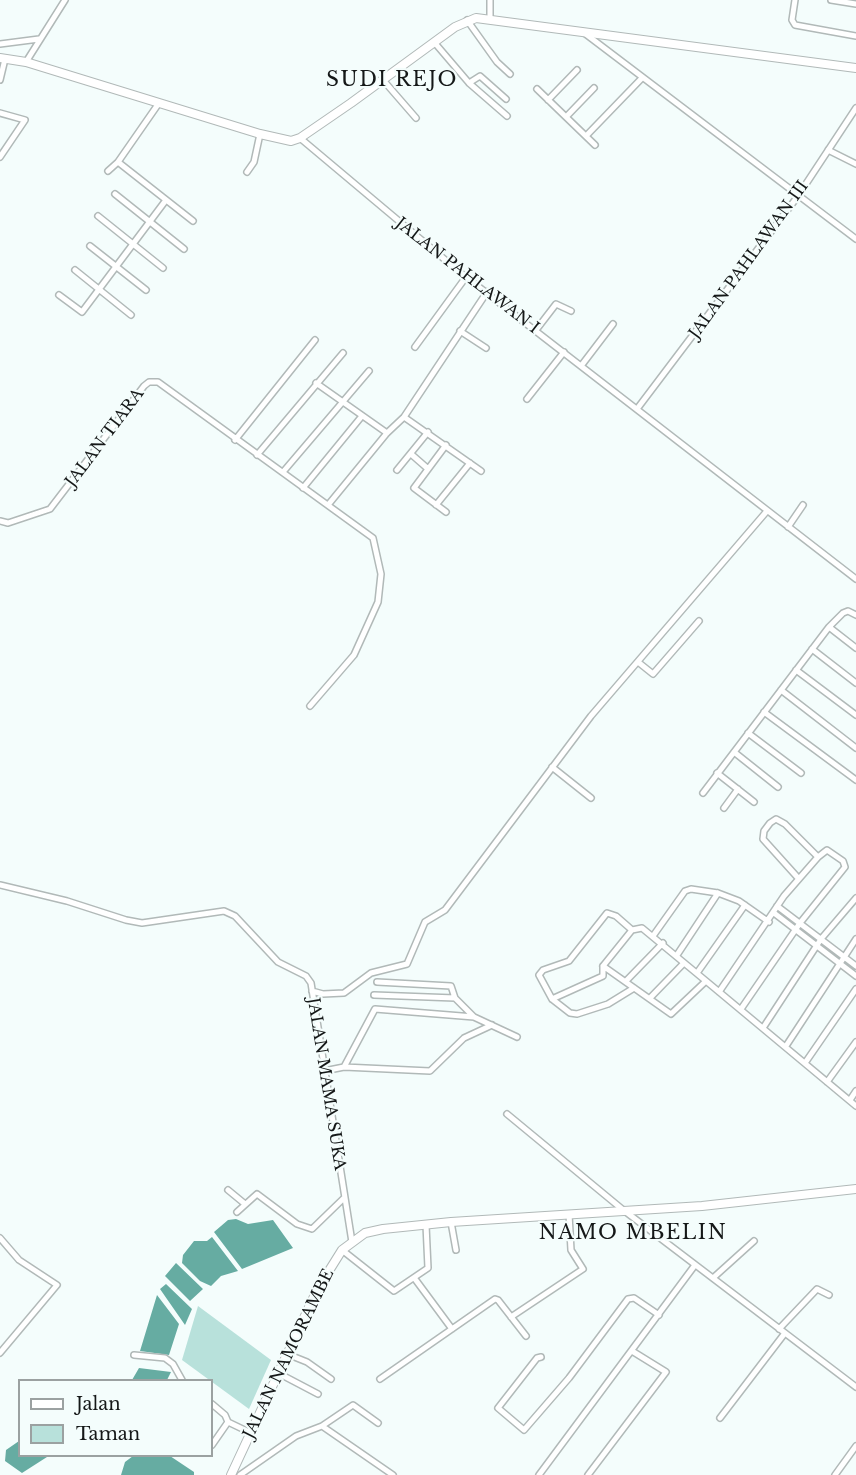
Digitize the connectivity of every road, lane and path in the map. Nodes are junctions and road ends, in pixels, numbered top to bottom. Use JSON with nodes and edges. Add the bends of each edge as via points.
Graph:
{"nodes":[{"id":1,"x":65,"y":0,"type":"edge"},
{"id":2,"x":490,"y":0,"type":"edge"},
{"id":3,"x":795,"y":0,"type":"edge"},
{"id":4,"x":831,"y":0,"type":"edge"},
{"id":5,"x":856,"y":4,"type":"edge"},
{"id":6,"x":490,"y":19,"type":"junction"},
{"id":7,"x":467,"y":20,"type":"junction"},
{"id":8,"x":579,"y":29,"type":"junction"},
{"id":9,"x":856,"y":36,"type":"edge"},
{"id":10,"x":39,"y":39,"type":"junction"},
{"id":11,"x":434,"y":42,"type":"junction"},
{"id":12,"x":0,"y":44,"type":"edge"},
{"id":13,"x":3,"y":58,"type":"edge"},
{"id":14,"x":26,"y":62,"type":"junction"},
{"id":15,"x":856,"y":68,"type":"edge"},
{"id":16,"x":577,"y":70,"type":"dead end"},
{"id":17,"x":510,"y":74,"type":"dead end"},
{"id":18,"x":642,"y":78,"type":"junction"},
{"id":19,"x":0,"y":80,"type":"edge"},
{"id":20,"x":383,"y":80,"type":"junction"},
{"id":21,"x":469,"y":83,"type":"junction"},
{"id":22,"x":594,"y":88,"type":"dead end"},
{"id":23,"x":537,"y":89,"type":"dead end"},
{"id":24,"x":506,"y":99,"type":"dead end"},
{"id":25,"x":548,"y":100,"type":"junction"},
{"id":26,"x":159,"y":103,"type":"junction"},
{"id":27,"x":856,"y":108,"type":"edge"},
{"id":28,"x":0,"y":113,"type":"edge"},
{"id":29,"x":507,"y":117,"type":"dead end"},
{"id":30,"x":566,"y":117,"type":"junction"},
{"id":31,"x":416,"y":118,"type":"dead end"},
{"id":32,"x":260,"y":134,"type":"junction"},
{"id":33,"x":586,"y":136,"type":"junction"},
{"id":34,"x":300,"y":138,"type":"junction"},
{"id":35,"x":596,"y":145,"type":"dead end"},
{"id":36,"x":828,"y":150,"type":"junction"},
{"id":37,"x":0,"y":157,"type":"edge"},
{"id":38,"x":118,"y":162,"type":"junction"},
{"id":39,"x":856,"y":164,"type":"edge"},
{"id":40,"x":108,"y":171,"type":"dead end"},
{"id":41,"x":247,"y":172,"type":"dead end"},
{"id":42,"x":115,"y":194,"type":"dead end"},
{"id":43,"x":798,"y":196,"type":"junction"},
{"id":44,"x":166,"y":200,"type":"junction"},
{"id":45,"x":98,"y":216,"type":"dead end"},
{"id":46,"x":150,"y":221,"type":"junction"},
{"id":47,"x":193,"y":221,"type":"dead end"},
{"id":48,"x":856,"y":239,"type":"edge"},
{"id":49,"x":133,"y":244,"type":"junction"},
{"id":50,"x":90,"y":246,"type":"dead end"},
{"id":51,"x":184,"y":249,"type":"dead end"},
{"id":52,"x":116,"y":267,"type":"junction"},
{"id":53,"x":163,"y":268,"type":"dead end"},
{"id":54,"x":75,"y":270,"type":"dead end"},
{"id":55,"x":465,"y":277,"type":"junction"},
{"id":56,"x":99,"y":289,"type":"junction"},
{"id":57,"x":146,"y":290,"type":"dead end"},
{"id":58,"x":487,"y":292,"type":"junction"},
{"id":59,"x":59,"y":295,"type":"dead end"},
{"id":60,"x":571,"y":311,"type":"dead end"},
{"id":61,"x":131,"y":315,"type":"dead end"},
{"id":62,"x":613,"y":324,"type":"dead end"},
{"id":63,"x":536,"y":330,"type":"junction"},
{"id":64,"x":460,"y":331,"type":"junction"},
{"id":65,"x":315,"y":340,"type":"dead end"},
{"id":66,"x":415,"y":347,"type":"dead end"},
{"id":67,"x":486,"y":348,"type":"dead end"},
{"id":68,"x":564,"y":352,"type":"junction"},
{"id":69,"x":343,"y":353,"type":"dead end"},
{"id":70,"x":580,"y":366,"type":"junction"},
{"id":71,"x":369,"y":370,"type":"dead end"},
{"id":72,"x":316,"y":383,"type":"junction"},
{"id":73,"x":527,"y":399,"type":"dead end"},
{"id":74,"x":341,"y":401,"type":"junction"},
{"id":75,"x":637,"y":409,"type":"junction"},
{"id":76,"x":362,"y":416,"type":"junction"},
{"id":77,"x":404,"y":417,"type":"junction"},
{"id":78,"x":428,"y":432,"type":"junction"},
{"id":79,"x":387,"y":433,"type":"junction"},
{"id":80,"x":235,"y":440,"type":"junction"},
{"id":81,"x":446,"y":445,"type":"junction"},
{"id":82,"x":411,"y":454,"type":"junction"},
{"id":83,"x":257,"y":455,"type":"junction"},
{"id":84,"x":470,"y":463,"type":"junction"},
{"id":85,"x":428,"y":468,"type":"junction"},
{"id":86,"x":397,"y":470,"type":"dead end"},
{"id":87,"x":481,"y":471,"type":"dead end"},
{"id":88,"x":283,"y":472,"type":"junction"},
{"id":89,"x":303,"y":488,"type":"junction"},
{"id":90,"x":328,"y":505,"type":"junction"},
{"id":91,"x":436,"y":505,"type":"junction"},
{"id":92,"x":803,"y":505,"type":"dead end"},
{"id":93,"x":767,"y":511,"type":"junction"},
{"id":94,"x":446,"y":512,"type":"dead end"},
{"id":95,"x":0,"y":521,"type":"edge"},
{"id":96,"x":788,"y":526,"type":"junction"},
{"id":97,"x":856,"y":579,"type":"edge"},
{"id":98,"x":856,"y":615,"type":"edge"},
{"id":99,"x":699,"y":621,"type":"dead end"},
{"id":100,"x":829,"y":627,"type":"junction"},
{"id":101,"x":856,"y":648,"type":"edge"},
{"id":102,"x":812,"y":649,"type":"junction"},
{"id":103,"x":638,"y":662,"type":"junction"},
{"id":104,"x":796,"y":670,"type":"junction"},
{"id":105,"x":856,"y":683,"type":"edge"},
{"id":106,"x":781,"y":690,"type":"junction"},
{"id":107,"x":310,"y":706,"type":"dead end"},
{"id":108,"x":764,"y":712,"type":"junction"},
{"id":109,"x":856,"y":716,"type":"edge"},
{"id":110,"x":748,"y":733,"type":"junction"},
{"id":111,"x":856,"y":748,"type":"edge"},
{"id":112,"x":734,"y":752,"type":"junction"},
{"id":113,"x":552,"y":767,"type":"junction"},
{"id":114,"x":717,"y":773,"type":"junction"},
{"id":115,"x":801,"y":773,"type":"dead end"},
{"id":116,"x":856,"y":780,"type":"edge"},
{"id":117,"x":778,"y":787,"type":"dead end"},
{"id":118,"x":738,"y":789,"type":"junction"},
{"id":119,"x":703,"y":793,"type":"dead end"},
{"id":120,"x":591,"y":798,"type":"dead end"},
{"id":121,"x":754,"y":802,"type":"dead end"},
{"id":122,"x":724,"y":808,"type":"dead end"},
{"id":123,"x":818,"y":857,"type":"junction"},
{"id":124,"x":799,"y":879,"type":"junction"},
{"id":125,"x":0,"y":885,"type":"edge"},
{"id":126,"x":718,"y":893,"type":"junction"},
{"id":127,"x":856,"y":898,"type":"edge"},
{"id":128,"x":745,"y":905,"type":"junction"},
{"id":129,"x":777,"y":906,"type":"junction"},
{"id":130,"x":774,"y":913,"type":"junction"},
{"id":131,"x":769,"y":922,"type":"junction"},
{"id":132,"x":800,"y":923,"type":"junction"},
{"id":133,"x":632,"y":930,"type":"junction"},
{"id":134,"x":795,"y":930,"type":"junction"},
{"id":135,"x":653,"y":936,"type":"junction"},
{"id":136,"x":821,"y":939,"type":"junction"},
{"id":137,"x":856,"y":939,"type":"edge"},
{"id":138,"x":663,"y":943,"type":"junction"},
{"id":139,"x":816,"y":946,"type":"junction"},
{"id":140,"x":677,"y":955,"type":"junction"},
{"id":141,"x":843,"y":957,"type":"junction"},
{"id":142,"x":684,"y":963,"type":"junction"},
{"id":143,"x":840,"y":964,"type":"junction"},
{"id":144,"x":603,"y":966,"type":"junction"},
{"id":145,"x":856,"y":966,"type":"edge"},
{"id":146,"x":697,"y":973,"type":"junction"},
{"id":147,"x":856,"y":976,"type":"edge"},
{"id":148,"x":626,"y":981,"type":"junction"},
{"id":149,"x":706,"y":981,"type":"junction"},
{"id":150,"x":377,"y":982,"type":"dead end"},
{"id":151,"x":634,"y":988,"type":"junction"},
{"id":152,"x":856,"y":989,"type":"edge"},
{"id":153,"x":312,"y":991,"type":"junction"},
{"id":154,"x":719,"y":992,"type":"junction"},
{"id":155,"x":374,"y":995,"type":"dead end"},
{"id":156,"x":455,"y":998,"type":"junction"},
{"id":157,"x":650,"y":998,"type":"junction"},
{"id":158,"x":552,"y":999,"type":"junction"},
{"id":159,"x":741,"y":1009,"type":"junction"},
{"id":160,"x":474,"y":1017,"type":"junction"},
{"id":161,"x":492,"y":1025,"type":"junction"},
{"id":162,"x":763,"y":1028,"type":"junction"},
{"id":163,"x":517,"y":1037,"type":"dead end"},
{"id":164,"x":856,"y":1042,"type":"edge"},
{"id":165,"x":786,"y":1046,"type":"junction"},
{"id":166,"x":805,"y":1063,"type":"junction"},
{"id":167,"x":344,"y":1067,"type":"junction"},
{"id":168,"x":324,"y":1071,"type":"junction"},
{"id":169,"x":827,"y":1082,"type":"junction"},
{"id":170,"x":856,"y":1091,"type":"edge"},
{"id":171,"x":850,"y":1100,"type":"junction"},
{"id":172,"x":856,"y":1106,"type":"edge"},
{"id":173,"x":507,"y":1114,"type":"dead end"},
{"id":174,"x":856,"y":1189,"type":"edge"},
{"id":175,"x":228,"y":1190,"type":"dead end"},
{"id":176,"x":344,"y":1198,"type":"junction"},
{"id":177,"x":245,"y":1204,"type":"junction"},
{"id":178,"x":622,"y":1209,"type":"junction"},
{"id":179,"x":237,"y":1212,"type":"dead end"},
{"id":180,"x":569,"y":1214,"type":"junction"},
{"id":181,"x":451,"y":1222,"type":"junction"},
{"id":182,"x":426,"y":1225,"type":"junction"},
{"id":183,"x":0,"y":1238,"type":"edge"},
{"id":184,"x":754,"y":1241,"type":"dead end"},
{"id":185,"x":352,"y":1242,"type":"junction"},
{"id":186,"x":342,"y":1250,"type":"junction"},
{"id":187,"x":456,"y":1251,"type":"dead end"},
{"id":188,"x":695,"y":1264,"type":"junction"},
{"id":189,"x":713,"y":1278,"type":"junction"},
{"id":190,"x":415,"y":1279,"type":"junction"},
{"id":191,"x":829,"y":1295,"type":"dead end"},
{"id":192,"x":659,"y":1315,"type":"junction"},
{"id":193,"x":511,"y":1317,"type":"junction"},
{"id":194,"x":452,"y":1329,"type":"junction"},
{"id":195,"x":779,"y":1329,"type":"junction"},
{"id":196,"x":785,"y":1334,"type":"junction"},
{"id":197,"x":526,"y":1336,"type":"dead end"},
{"id":198,"x":632,"y":1351,"type":"junction"},
{"id":199,"x":0,"y":1353,"type":"edge"},
{"id":200,"x":287,"y":1354,"type":"junction"},
{"id":201,"x":134,"y":1355,"type":"dead end"},
{"id":202,"x":541,"y":1357,"type":"dead end"},
{"id":203,"x":278,"y":1373,"type":"junction"},
{"id":204,"x":181,"y":1379,"type":"edge"},
{"id":205,"x":331,"y":1379,"type":"dead end"},
{"id":206,"x":380,"y":1379,"type":"dead end"},
{"id":207,"x":856,"y":1388,"type":"edge"},
{"id":208,"x":318,"y":1394,"type":"dead end"},
{"id":209,"x":213,"y":1405,"type":"edge"},
{"id":210,"x":720,"y":1418,"type":"dead end"},
{"id":211,"x":228,"y":1422,"type":"junction"},
{"id":212,"x":378,"y":1423,"type":"dead end"},
{"id":213,"x":322,"y":1426,"type":"junction"},
{"id":214,"x":251,"y":1433,"type":"junction"},
{"id":215,"x":213,"y":1444,"type":"edge"},
{"id":216,"x":856,"y":1446,"type":"edge"},
{"id":217,"x":231,"y":1475,"type":"edge"},
{"id":218,"x":240,"y":1475,"type":"edge"},
{"id":219,"x":393,"y":1475,"type":"edge"},
{"id":220,"x":539,"y":1475,"type":"edge"},
{"id":221,"x":588,"y":1475,"type":"edge"},
{"id":222,"x":835,"y":1475,"type":"edge"}],
"edges":[{"from":1,"to":10,"type":"street"},
{"from":2,"to":6,"type":"street"},
{"from":3,"to":9,"type":"street","via":[[795,25]]},
{"from":4,"to":5,"type":"street"},
{"from":6,"to":7,"type":"main road"},
{"from":6,"to":8,"type":"main road"},
{"from":7,"to":11,"type":"main road"},
{"from":7,"to":17,"type":"street"},
{"from":8,"to":15,"type":"main road"},
{"from":8,"to":18,"type":"street"},
{"from":10,"to":12,"type":"street"},
{"from":10,"to":14,"type":"street"},
{"from":11,"to":20,"type":"main road"},
{"from":11,"to":21,"type":"street"},
{"from":13,"to":14,"type":"main road"},
{"from":13,"to":19,"type":"street"},
{"from":14,"to":26,"type":"main road"},
{"from":16,"to":25,"type":"street"},
{"from":18,"to":33,"type":"street"},
{"from":18,"to":43,"type":"street"},
{"from":20,"to":31,"type":"street"},
{"from":20,"to":34,"type":"main road"},
{"from":21,"to":24,"type":"street","via":[[480,76]]},
{"from":21,"to":29,"type":"street"},
{"from":22,"to":30,"type":"street"},
{"from":23,"to":25,"type":"street"},
{"from":25,"to":30,"type":"street"},
{"from":26,"to":32,"type":"main road"},
{"from":26,"to":38,"type":"street"},
{"from":27,"to":36,"type":"street","name":"JALAN PAHLAWAN III"},
{"from":28,"to":37,"type":"street","via":[[25,120]]},
{"from":30,"to":33,"type":"street"},
{"from":32,"to":34,"type":"main road","via":[[291,141]]},
{"from":32,"to":41,"type":"street","via":[[252,167]]},
{"from":33,"to":35,"type":"street"},
{"from":34,"to":55,"type":"street","name":"JALAN PAHLAWAN I"},
{"from":36,"to":39,"type":"street"},
{"from":36,"to":43,"type":"street","name":"JALAN PAHLAWAN III"},
{"from":38,"to":40,"type":"street"},
{"from":38,"to":44,"type":"street"},
{"from":42,"to":46,"type":"street"},
{"from":43,"to":48,"type":"street"},
{"from":43,"to":75,"type":"street","name":"JALAN PAHLAWAN III"},
{"from":44,"to":46,"type":"street"},
{"from":44,"to":47,"type":"street"},
{"from":45,"to":49,"type":"street"},
{"from":46,"to":49,"type":"street"},
{"from":46,"to":51,"type":"street"},
{"from":49,"to":52,"type":"street"},
{"from":49,"to":53,"type":"street"},
{"from":50,"to":52,"type":"street"},
{"from":52,"to":56,"type":"street"},
{"from":52,"to":57,"type":"street"},
{"from":54,"to":56,"type":"street"},
{"from":55,"to":58,"type":"street","name":"JALAN PAHLAWAN I"},
{"from":55,"to":66,"type":"street"},
{"from":56,"to":59,"type":"street","via":[[82,312]]},
{"from":56,"to":61,"type":"street"},
{"from":58,"to":63,"type":"street","name":"JALAN PAHLAWAN I"},
{"from":58,"to":64,"type":"street"},
{"from":60,"to":63,"type":"street","via":[[556,304]]},
{"from":62,"to":70,"type":"street"},
{"from":63,"to":68,"type":"street","name":"JALAN PAHLAWAN I"},
{"from":64,"to":67,"type":"street"},
{"from":64,"to":77,"type":"street"},
{"from":65,"to":80,"type":"street"},
{"from":68,"to":70,"type":"street","name":"JALAN PAHLAWAN I"},
{"from":68,"to":73,"type":"street"},
{"from":69,"to":72,"type":"street"},
{"from":70,"to":75,"type":"street","name":"JALAN PAHLAWAN I"},
{"from":71,"to":74,"type":"street"},
{"from":72,"to":74,"type":"street"},
{"from":72,"to":83,"type":"street"},
{"from":74,"to":76,"type":"street"},
{"from":74,"to":88,"type":"street"},
{"from":75,"to":93,"type":"street","name":"JALAN PAHLAWAN I"},
{"from":76,"to":79,"type":"street"},
{"from":76,"to":89,"type":"street"},
{"from":77,"to":78,"type":"street"},
{"from":77,"to":79,"type":"street"},
{"from":78,"to":81,"type":"street"},
{"from":78,"to":82,"type":"street"},
{"from":79,"to":90,"type":"street"},
{"from":80,"to":83,"type":"street"},
{"from":80,"to":95,"type":"street","name":"JALAN TIARA","via":[[158,382],[149,382],[50,508],[9,523]]},
{"from":81,"to":84,"type":"street"},
{"from":81,"to":85,"type":"street"},
{"from":82,"to":85,"type":"street"},
{"from":82,"to":86,"type":"street"},
{"from":83,"to":88,"type":"street"},
{"from":84,"to":87,"type":"street"},
{"from":84,"to":91,"type":"street"},
{"from":85,"to":91,"type":"street","via":[[414,488]]},
{"from":88,"to":89,"type":"street"},
{"from":89,"to":90,"type":"street"},
{"from":90,"to":107,"type":"street","via":[[373,538],[379,554],[381,589],[354,655]]},
{"from":91,"to":94,"type":"street"},
{"from":92,"to":96,"type":"street"},
{"from":93,"to":96,"type":"street","name":"JALAN PAHLAWAN I"},
{"from":93,"to":103,"type":"street"},
{"from":96,"to":97,"type":"street","name":"JALAN PAHLAWAN I"},
{"from":98,"to":100,"type":"street","via":[[843,613]]},
{"from":99,"to":103,"type":"street","via":[[653,674]]},
{"from":100,"to":101,"type":"street"},
{"from":100,"to":102,"type":"street"},
{"from":102,"to":104,"type":"street"},
{"from":102,"to":105,"type":"street"},
{"from":103,"to":113,"type":"street"},
{"from":104,"to":106,"type":"street"},
{"from":104,"to":109,"type":"street"},
{"from":106,"to":108,"type":"street"},
{"from":106,"to":111,"type":"street"},
{"from":108,"to":110,"type":"street"},
{"from":108,"to":116,"type":"street"},
{"from":110,"to":112,"type":"street"},
{"from":110,"to":115,"type":"street"},
{"from":112,"to":114,"type":"street"},
{"from":112,"to":117,"type":"street"},
{"from":113,"to":120,"type":"street"},
{"from":113,"to":153,"type":"street","via":[[446,910],[425,922],[407,964],[371,973],[344,993]]},
{"from":114,"to":118,"type":"street"},
{"from":114,"to":119,"type":"street"},
{"from":118,"to":121,"type":"street"},
{"from":118,"to":122,"type":"street"},
{"from":123,"to":124,"type":"street"},
{"from":123,"to":124,"type":"street","via":[[785,824],[776,819],[770,823],[763,839]]},
{"from":123,"to":132,"type":"street","via":[[827,850],[845,867]]},
{"from":124,"to":129,"type":"street"},
{"from":125,"to":153,"type":"street","name":"JALAN MAMA SUKA","via":[[142,922],[224,911],[235,916],[278,962],[306,976]]},
{"from":126,"to":128,"type":"street"},
{"from":126,"to":135,"type":"street","via":[[685,891]]},
{"from":126,"to":140,"type":"street"},
{"from":127,"to":136,"type":"street"},
{"from":128,"to":131,"type":"street"},
{"from":128,"to":146,"type":"street"},
{"from":129,"to":130,"type":"street"},
{"from":129,"to":132,"type":"street"},
{"from":130,"to":131,"type":"street"},
{"from":130,"to":134,"type":"street"},
{"from":131,"to":154,"type":"street"},
{"from":132,"to":134,"type":"street"},
{"from":132,"to":136,"type":"street"},
{"from":133,"to":135,"type":"street","via":[[642,928]]},
{"from":133,"to":144,"type":"street"},
{"from":133,"to":158,"type":"street","via":[[616,916],[603,916],[569,961],[539,974]]},
{"from":134,"to":139,"type":"street"},
{"from":134,"to":159,"type":"street"},
{"from":135,"to":138,"type":"street"},
{"from":136,"to":139,"type":"street"},
{"from":136,"to":141,"type":"street"},
{"from":137,"to":141,"type":"street"},
{"from":138,"to":140,"type":"street"},
{"from":138,"to":148,"type":"street"},
{"from":139,"to":143,"type":"street"},
{"from":139,"to":162,"type":"street"},
{"from":140,"to":142,"type":"street"},
{"from":141,"to":143,"type":"street"},
{"from":141,"to":145,"type":"street"},
{"from":142,"to":146,"type":"street"},
{"from":142,"to":157,"type":"street"},
{"from":143,"to":147,"type":"street"},
{"from":143,"to":165,"type":"street"},
{"from":144,"to":148,"type":"street"},
{"from":144,"to":158,"type":"street","via":[[603,976]]},
{"from":146,"to":149,"type":"street"},
{"from":148,"to":151,"type":"street"},
{"from":149,"to":154,"type":"street"},
{"from":149,"to":157,"type":"street","via":[[671,1014]]},
{"from":150,"to":156,"type":"street","via":[[451,986]]},
{"from":151,"to":157,"type":"street"},
{"from":151,"to":158,"type":"street","via":[[584,1014],[570,1013]]},
{"from":152,"to":166,"type":"street"},
{"from":153,"to":168,"type":"street","name":"JALAN MAMA SUKA"},
{"from":154,"to":159,"type":"street"},
{"from":155,"to":156,"type":"street"},
{"from":156,"to":160,"type":"street"},
{"from":159,"to":162,"type":"street"},
{"from":160,"to":161,"type":"street"},
{"from":160,"to":167,"type":"street","via":[[375,1009]]},
{"from":161,"to":163,"type":"street"},
{"from":161,"to":167,"type":"street","via":[[464,1038],[430,1071]]},
{"from":162,"to":165,"type":"street"},
{"from":164,"to":169,"type":"street"},
{"from":165,"to":166,"type":"street"},
{"from":166,"to":169,"type":"street"},
{"from":167,"to":168,"type":"street"},
{"from":168,"to":176,"type":"street","name":"JALAN MAMA SUKA"},
{"from":169,"to":171,"type":"street"},
{"from":170,"to":171,"type":"street"},
{"from":171,"to":172,"type":"street"},
{"from":173,"to":178,"type":"street"},
{"from":174,"to":178,"type":"main road","name":"JALAN NAMORAMBE","via":[[702,1206]]},
{"from":175,"to":177,"type":"street"},
{"from":176,"to":177,"type":"street","via":[[312,1229],[297,1224],[257,1194]]},
{"from":176,"to":185,"type":"street","name":"JALAN MAMA SUKA"},
{"from":177,"to":179,"type":"street"},
{"from":178,"to":180,"type":"main road","name":"JALAN NAMORAMBE"},
{"from":178,"to":188,"type":"street"},
{"from":180,"to":181,"type":"main road","name":"JALAN NAMORAMBE"},
{"from":180,"to":193,"type":"street","via":[[571,1251],[583,1269]]},
{"from":181,"to":182,"type":"main road","name":"JALAN NAMORAMBE"},
{"from":181,"to":187,"type":"street"},
{"from":182,"to":185,"type":"main road","name":"JALAN NAMORAMBE","via":[[371,1231]]},
{"from":182,"to":190,"type":"street","via":[[428,1266]]},
{"from":183,"to":199,"type":"street","via":[[19,1260],[57,1286]]},
{"from":184,"to":189,"type":"street"},
{"from":185,"to":186,"type":"main road","name":"JALAN NAMORAMBE"},
{"from":186,"to":190,"type":"street","via":[[392,1291]]},
{"from":186,"to":200,"type":"main road","name":"JALAN NAMORAMBE","via":[[317,1290]]},
{"from":188,"to":189,"type":"street"},
{"from":188,"to":192,"type":"street"},
{"from":189,"to":195,"type":"street"},
{"from":190,"to":194,"type":"street"},
{"from":191,"to":195,"type":"street","via":[[817,1289]]},
{"from":192,"to":198,"type":"street"},
{"from":192,"to":202,"type":"street","via":[[634,1298],[628,1299],[528,1430],[524,1430],[498,1408]]},
{"from":193,"to":194,"type":"street","via":[[495,1299]]},
{"from":193,"to":197,"type":"street"},
{"from":194,"to":206,"type":"street"},
{"from":195,"to":196,"type":"street"},
{"from":196,"to":207,"type":"street"},
{"from":196,"to":210,"type":"street"},
{"from":198,"to":220,"type":"street"},
{"from":198,"to":221,"type":"street","via":[[666,1372]]},
{"from":200,"to":203,"type":"main road","name":"JALAN NAMORAMBE"},
{"from":200,"to":205,"type":"street"},
{"from":201,"to":204,"type":"street","via":[[165,1358]]},
{"from":203,"to":208,"type":"street"},
{"from":203,"to":214,"type":"main road","name":"JALAN NAMORAMBE"},
{"from":209,"to":211,"type":"street"},
{"from":211,"to":214,"type":"street"},
{"from":211,"to":215,"type":"street"},
{"from":212,"to":213,"type":"street","via":[[353,1405]]},
{"from":213,"to":218,"type":"street","via":[[296,1436]]},
{"from":213,"to":219,"type":"street"},
{"from":214,"to":217,"type":"main road","name":"JALAN NAMORAMBE"},
{"from":216,"to":222,"type":"street"}]}
